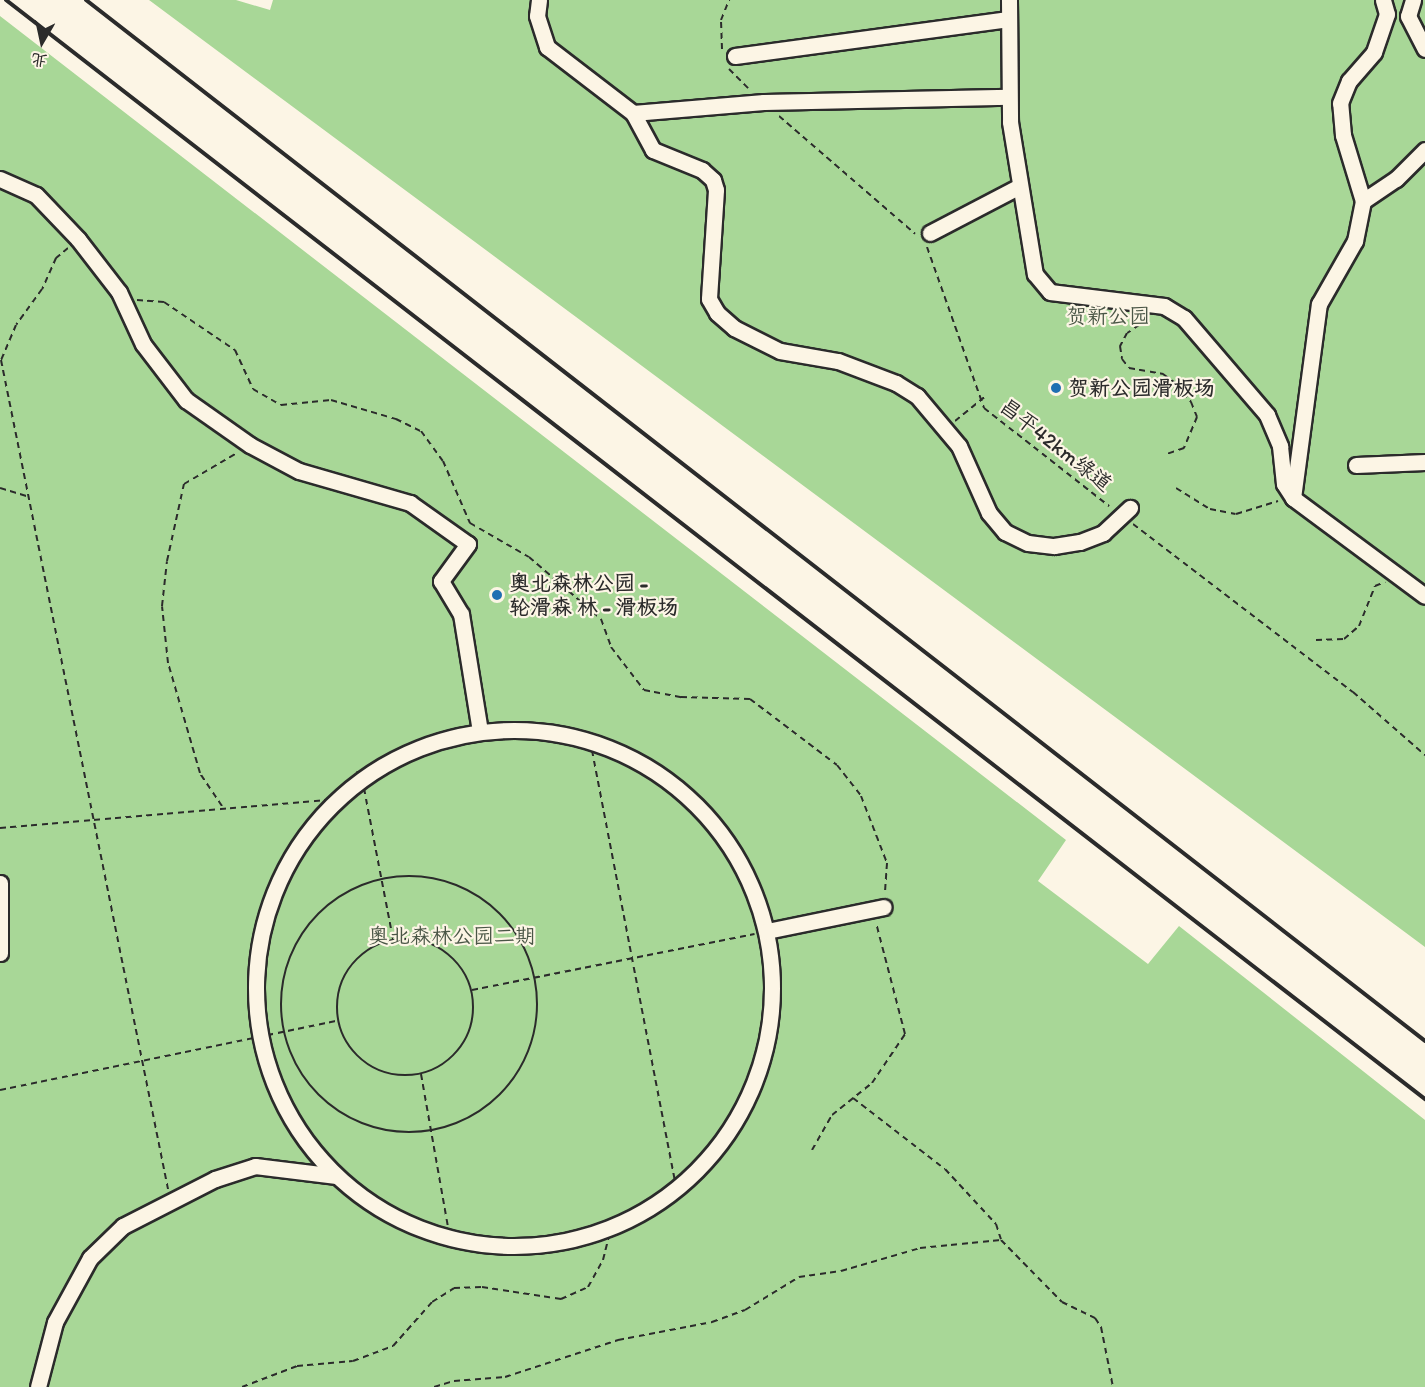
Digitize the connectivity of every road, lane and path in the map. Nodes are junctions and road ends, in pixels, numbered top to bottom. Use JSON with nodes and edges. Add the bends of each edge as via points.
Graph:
{"nodes":[{"id":1,"x":539,"y":0,"type":"edge"},
{"id":2,"x":729,"y":0,"type":"edge"},
{"id":3,"x":1009,"y":0,"type":"edge"},
{"id":4,"x":1383,"y":0,"type":"edge"},
{"id":5,"x":1413,"y":0,"type":"edge"},
{"id":6,"x":1009,"y":19,"type":"junction"},
{"id":7,"x":1425,"y":49,"type":"edge"},
{"id":8,"x":729,"y":59,"type":"junction"},
{"id":9,"x":1009,"y":97,"type":"junction"},
{"id":10,"x":764,"y":102,"type":"junction"},
{"id":11,"x":633,"y":113,"type":"junction"},
{"id":12,"x":1425,"y":150,"type":"edge"},
{"id":13,"x":0,"y":179,"type":"edge"},
{"id":14,"x":1018,"y":187,"type":"junction"},
{"id":15,"x":1363,"y":201,"type":"junction"},
{"id":16,"x":923,"y":237,"type":"junction"},
{"id":17,"x":78,"y":239,"type":"junction"},
{"id":18,"x":133,"y":300,"type":"dead end"},
{"id":19,"x":1164,"y":306,"type":"junction"},
{"id":20,"x":987,"y":395,"type":"dead end"},
{"id":21,"x":979,"y":401,"type":"junction"},
{"id":22,"x":946,"y":428,"type":"junction"},
{"id":23,"x":250,"y":445,"type":"junction"},
{"id":24,"x":1167,"y":454,"type":"dead end"},
{"id":25,"x":1425,"y":462,"type":"edge"},
{"id":26,"x":1356,"y":465,"type":"dead end"},
{"id":27,"x":0,"y":488,"type":"edge"},
{"id":28,"x":1176,"y":488,"type":"dead end"},
{"id":29,"x":30,"y":497,"type":"junction"},
{"id":30,"x":1293,"y":498,"type":"junction"},
{"id":31,"x":1126,"y":512,"type":"junction"},
{"id":32,"x":1398,"y":576,"type":"junction"},
{"id":33,"x":1425,"y":596,"type":"edge"},
{"id":34,"x":1316,"y":640,"type":"dead end"},
{"id":35,"x":480,"y":731,"type":"junction"},
{"id":36,"x":590,"y":740,"type":"junction"},
{"id":37,"x":1425,"y":755,"type":"edge"},
{"id":38,"x":359,"y":774,"type":"junction"},
{"id":39,"x":336,"y":799,"type":"junction"},
{"id":40,"x":222,"y":806,"type":"junction"},
{"id":41,"x":91,"y":819,"type":"junction"},
{"id":42,"x":0,"y":828,"type":"edge"},
{"id":43,"x":382,"y":878,"type":"junction"},
{"id":44,"x":0,"y":883,"type":"edge"},
{"id":45,"x":884,"y":907,"type":"junction"},
{"id":46,"x":767,"y":931,"type":"junction"},
{"id":47,"x":393,"y":939,"type":"junction"},
{"id":48,"x":0,"y":953,"type":"edge"},
{"id":49,"x":632,"y":958,"type":"junction"},
{"id":50,"x":535,"y":976,"type":"junction"},
{"id":51,"x":472,"y":990,"type":"junction"},
{"id":52,"x":337,"y":1021,"type":"junction"},
{"id":53,"x":282,"y":1032,"type":"junction"},
{"id":54,"x":259,"y":1037,"type":"junction"},
{"id":55,"x":142,"y":1063,"type":"junction"},
{"id":56,"x":421,"y":1074,"type":"junction"},
{"id":57,"x":0,"y":1090,"type":"edge"},
{"id":58,"x":853,"y":1098,"type":"junction"},
{"id":59,"x":433,"y":1131,"type":"junction"},
{"id":60,"x":812,"y":1150,"type":"dead end"},
{"id":61,"x":336,"y":1176,"type":"junction"},
{"id":62,"x":677,"y":1190,"type":"junction"},
{"id":63,"x":171,"y":1204,"type":"junction"},
{"id":64,"x":611,"y":1228,"type":"junction"},
{"id":65,"x":450,"y":1239,"type":"junction"},
{"id":66,"x":1001,"y":1240,"type":"junction"},
{"id":67,"x":38,"y":1387,"type":"edge"},
{"id":68,"x":242,"y":1387,"type":"edge"},
{"id":69,"x":434,"y":1387,"type":"edge"},
{"id":70,"x":1113,"y":1387,"type":"edge"}],
"edges":[{"from":1,"to":11,"type":"street","via":[[537,16],[547,47]]},
{"from":2,"to":8,"type":"path","via":[[720,32]]},
{"from":3,"to":6,"type":"street"},
{"from":4,"to":15,"type":"street","via":[[1387,14],[1374,52],[1349,81],[1340,103],[1343,135]]},
{"from":5,"to":7,"type":"street","via":[[1408,16]]},
{"from":6,"to":8,"type":"street"},
{"from":6,"to":9,"type":"street"},
{"from":8,"to":10,"type":"path","name":"昌平42km绿道","via":[[734,77]]},
{"from":9,"to":10,"type":"street"},
{"from":9,"to":14,"type":"street"},
{"from":10,"to":11,"type":"street"},
{"from":10,"to":16,"type":"path","name":"昌平42km绿道"},
{"from":11,"to":22,"type":"street","via":[[653,150],[702,170],[713,180],[716,190],[709,299],[717,313],[734,328],[780,351],[838,361],[896,383],[930,408]]},
{"from":12,"to":15,"type":"street","via":[[1396,179]]},
{"from":13,"to":17,"type":"street","via":[[36,195]]},
{"from":14,"to":16,"type":"street"},
{"from":14,"to":19,"type":"street","via":[[1035,274],[1050,292]]},
{"from":15,"to":30,"type":"street","via":[[1355,241],[1319,304]]},
{"from":16,"to":21,"type":"path","name":"昌平42km绿道"},
{"from":17,"to":23,"type":"street","via":[[118,292],[143,344],[186,400]]},
{"from":17,"to":29,"type":"path","via":[[56,258],[42,289],[16,325],[1,360]]},
{"from":18,"to":45,"type":"path","via":[[164,302],[235,350],[253,389],[281,405],[332,400],[396,419],[420,431],[443,460],[470,523],[529,557],[601,619],[611,647],[644,690],[681,697],[750,699],[797,731],[837,765],[861,796],[887,863]]},
{"from":19,"to":24,"type":"path","via":[[1127,333],[1120,346],[1129,368],[1162,374],[1191,402],[1197,417],[1193,434],[1184,448]]},
{"from":19,"to":30,"type":"street","via":[[1184,318],[1256,397],[1280,446],[1284,484]]},
{"from":20,"to":21,"type":"path"},
{"from":21,"to":22,"type":"path"},
{"from":21,"to":31,"type":"path","name":"昌平42km绿道"},
{"from":22,"to":31,"type":"street","via":[[959,446],[989,513],[1005,532],[1028,543],[1054,546],[1080,542],[1103,533]]},
{"from":23,"to":35,"type":"street","via":[[299,471],[410,503],[468,544],[441,581],[461,614]]},
{"from":23,"to":40,"type":"path","via":[[184,484],[166,561],[162,606],[168,663],[200,773]]},
{"from":25,"to":26,"type":"street"},
{"from":27,"to":29,"type":"path"},
{"from":28,"to":30,"type":"path","via":[[1210,509],[1236,514]]},
{"from":29,"to":41,"type":"path"},
{"from":30,"to":32,"type":"street"},
{"from":31,"to":37,"type":"path","name":"昌平42km绿道","via":[[1353,692]]},
{"from":32,"to":33,"type":"street"},
{"from":32,"to":34,"type":"path","via":[[1375,586],[1359,626],[1344,639]]},
{"from":35,"to":36,"type":"street","via":[[535,731]]},
{"from":35,"to":38,"type":"street","via":[[418,747]]},
{"from":36,"to":46,"type":"street","via":[[640,762],[692,801],[722,833],[750,879]]},
{"from":36,"to":49,"type":"path"},
{"from":38,"to":39,"type":"street"},
{"from":38,"to":43,"type":"path"},
{"from":39,"to":40,"type":"path"},
{"from":39,"to":54,"type":"street","via":[[294,849],[267,908],[255,972]]},
{"from":40,"to":41,"type":"path"},
{"from":41,"to":42,"type":"path"},
{"from":41,"to":55,"type":"path"},
{"from":43,"to":47,"type":"path"},
{"from":43,"to":50,"type":"path","via":[[422,876],[469,892],[494,908],[520,939]]},
{"from":43,"to":53,"type":"path","via":[[335,898],[300,934],[281,982]]},
{"from":44,"to":48,"type":"street"},
{"from":45,"to":46,"type":"street"},
{"from":45,"to":58,"type":"path","via":[[874,927],[888,961],[906,1034],[872,1083]]},
{"from":46,"to":49,"type":"path"},
{"from":46,"to":62,"type":"street","via":[[774,988],[767,1046],[748,1100],[718,1149]]},
{"from":47,"to":51,"type":"path","via":[[419,939],[442,949],[461,967]]},
{"from":47,"to":52,"type":"path","via":[[372,946],[342,978],[336,999]]},
{"from":49,"to":50,"type":"path"},
{"from":49,"to":62,"type":"path"},
{"from":50,"to":51,"type":"path"},
{"from":50,"to":59,"type":"path","via":[[536,1028],[517,1076],[481,1112]]},
{"from":51,"to":56,"type":"path","via":[[473,1017],[464,1042],[446,1063]]},
{"from":52,"to":53,"type":"path"},
{"from":52,"to":56,"type":"path","via":[[348,1046],[368,1065],[393,1075]]},
{"from":53,"to":54,"type":"path"},
{"from":53,"to":59,"type":"path","via":[[302,1078],[337,1112],[383,1131]]},
{"from":54,"to":55,"type":"path"},
{"from":54,"to":61,"type":"street","via":[[275,1089],[301,1136]]},
{"from":55,"to":57,"type":"path"},
{"from":55,"to":63,"type":"path"},
{"from":56,"to":59,"type":"path"},
{"from":58,"to":60,"type":"path","via":[[832,1115]]},
{"from":58,"to":66,"type":"path","via":[[945,1169],[996,1224]]},
{"from":59,"to":65,"type":"path"},
{"from":61,"to":63,"type":"street","via":[[255,1166],[215,1179]]},
{"from":61,"to":65,"type":"street","via":[[389,1215]]},
{"from":62,"to":64,"type":"street"},
{"from":63,"to":67,"type":"street","via":[[123,1226],[90,1258],[55,1322]]},
{"from":64,"to":65,"type":"street","via":[[548,1244],[504,1246]]},
{"from":64,"to":68,"type":"path","via":[[603,1260],[588,1287],[561,1299],[482,1287],[454,1288],[432,1302],[393,1346],[353,1361],[297,1366]]},
{"from":66,"to":69,"type":"path","via":[[920,1248],[842,1270],[799,1277],[745,1310],[712,1322],[618,1340],[505,1377],[454,1381]]},
{"from":66,"to":70,"type":"path","via":[[1062,1302],[1095,1318],[1101,1327]]}]}
